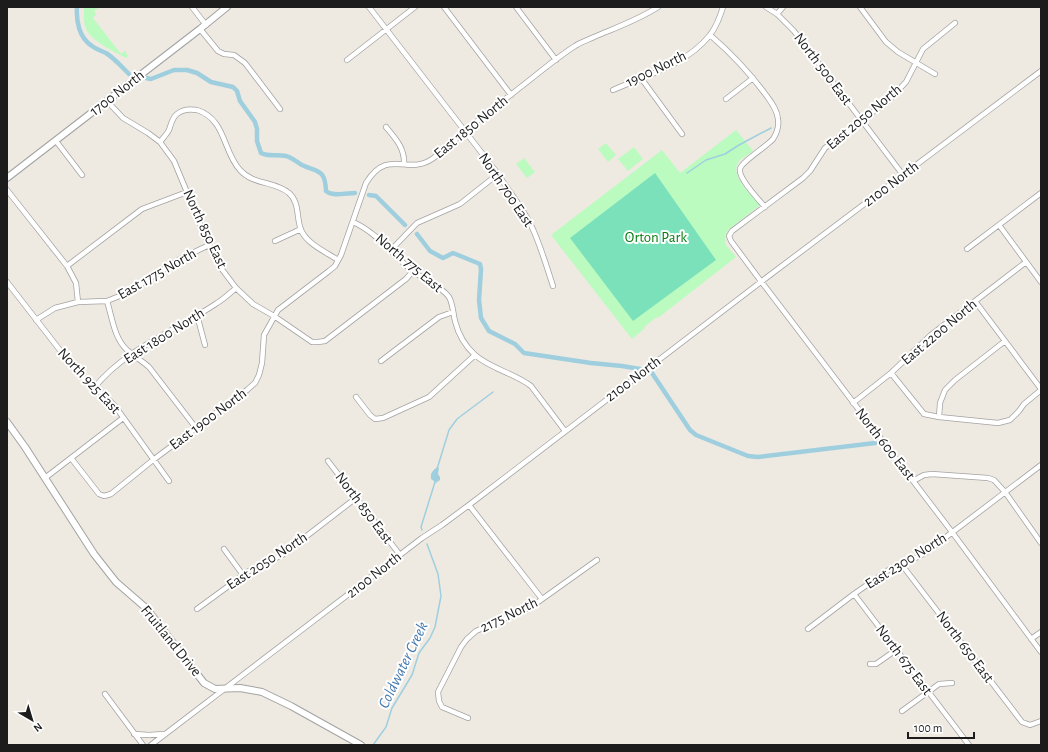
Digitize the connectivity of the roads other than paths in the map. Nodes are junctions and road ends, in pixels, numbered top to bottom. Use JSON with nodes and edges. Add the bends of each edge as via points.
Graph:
{"nodes":[{"id":1,"x":192,"y":7,"type":"edge"},
{"id":2,"x":227,"y":7,"type":"edge"},
{"id":3,"x":370,"y":7,"type":"edge"},
{"id":4,"x":416,"y":7,"type":"edge"},
{"id":5,"x":444,"y":7,"type":"edge"},
{"id":6,"x":516,"y":7,"type":"edge"},
{"id":7,"x":658,"y":7,"type":"edge"},
{"id":8,"x":723,"y":7,"type":"edge"},
{"id":9,"x":766,"y":7,"type":"edge"},
{"id":10,"x":783,"y":7,"type":"edge"},
{"id":11,"x":860,"y":7,"type":"edge"},
{"id":12,"x":777,"y":14,"type":"junction"},
{"id":13,"x":955,"y":23,"type":"dead end"},
{"id":14,"x":206,"y":25,"type":"junction"},
{"id":15,"x":200,"y":29,"type":"junction"},
{"id":16,"x":386,"y":30,"type":"junction"},
{"id":17,"x":710,"y":35,"type":"junction"},
{"id":18,"x":347,"y":60,"type":"dead end"},
{"id":19,"x":556,"y":60,"type":"junction"},
{"id":20,"x":917,"y":63,"type":"junction"},
{"id":21,"x":1041,"y":71,"type":"edge"},
{"id":22,"x":935,"y":74,"type":"dead end"},
{"id":23,"x":641,"y":78,"type":"junction"},
{"id":24,"x":753,"y":78,"type":"junction"},
{"id":25,"x":613,"y":90,"type":"dead end"},
{"id":26,"x":511,"y":95,"type":"junction"},
{"id":27,"x":726,"y":100,"type":"dead end"},
{"id":28,"x":107,"y":101,"type":"junction"},
{"id":29,"x":280,"y":110,"type":"dead end"},
{"id":30,"x":861,"y":120,"type":"junction"},
{"id":31,"x":386,"y":127,"type":"dead end"},
{"id":32,"x":465,"y":131,"type":"junction"},
{"id":33,"x":682,"y":134,"type":"dead end"},
{"id":34,"x":56,"y":140,"type":"junction"},
{"id":35,"x":160,"y":142,"type":"junction"},
{"id":36,"x":404,"y":164,"type":"junction"},
{"id":37,"x":498,"y":174,"type":"junction"},
{"id":38,"x":82,"y":175,"type":"dead end"},
{"id":39,"x":903,"y":175,"type":"junction"},
{"id":40,"x":7,"y":178,"type":"edge"},
{"id":41,"x":7,"y":190,"type":"edge"},
{"id":42,"x":187,"y":192,"type":"junction"},
{"id":43,"x":1041,"y":193,"type":"edge"},
{"id":44,"x":765,"y":206,"type":"junction"},
{"id":45,"x":353,"y":222,"type":"junction"},
{"id":46,"x":999,"y":225,"type":"junction"},
{"id":47,"x":301,"y":230,"type":"junction"},
{"id":48,"x":729,"y":236,"type":"joint"},
{"id":49,"x":275,"y":240,"type":"dead end"},
{"id":50,"x":209,"y":245,"type":"junction"},
{"id":51,"x":967,"y":249,"type":"dead end"},
{"id":52,"x":391,"y":250,"type":"junction"},
{"id":53,"x":338,"y":260,"type":"junction"},
{"id":54,"x":1026,"y":262,"type":"junction"},
{"id":55,"x":67,"y":266,"type":"junction"},
{"id":56,"x":413,"y":271,"type":"junction"},
{"id":57,"x":761,"y":281,"type":"junction"},
{"id":58,"x":7,"y":282,"type":"edge"},
{"id":59,"x":1041,"y":282,"type":"edge"},
{"id":60,"x":553,"y":286,"type":"dead end"},
{"id":61,"x":236,"y":288,"type":"junction"},
{"id":62,"x":107,"y":301,"type":"junction"},
{"id":63,"x":975,"y":301,"type":"junction"},
{"id":64,"x":78,"y":302,"type":"junction"},
{"id":65,"x":454,"y":312,"type":"junction"},
{"id":66,"x":197,"y":315,"type":"junction"},
{"id":67,"x":274,"y":316,"type":"junction"},
{"id":68,"x":36,"y":320,"type":"junction"},
{"id":69,"x":1005,"y":341,"type":"junction"},
{"id":70,"x":205,"y":345,"type":"dead end"},
{"id":71,"x":133,"y":354,"type":"junction"},
{"id":72,"x":475,"y":355,"type":"junction"},
{"id":73,"x":382,"y":361,"type":"dead end"},
{"id":74,"x":891,"y":373,"type":"junction"},
{"id":75,"x":94,"y":388,"type":"junction"},
{"id":76,"x":1041,"y":389,"type":"edge"},
{"id":77,"x":356,"y":397,"type":"dead end"},
{"id":78,"x":853,"y":403,"type":"junction"},
{"id":79,"x":939,"y":417,"type":"junction"},
{"id":80,"x":123,"y":418,"type":"junction"},
{"id":81,"x":7,"y":422,"type":"edge"},
{"id":82,"x":196,"y":428,"type":"junction"},
{"id":83,"x":565,"y":431,"type":"junction"},
{"id":84,"x":71,"y":458,"type":"junction"},
{"id":85,"x":153,"y":460,"type":"junction"},
{"id":86,"x":328,"y":461,"type":"dead end"},
{"id":87,"x":1041,"y":465,"type":"edge"},
{"id":88,"x":45,"y":478,"type":"junction"},
{"id":89,"x":169,"y":481,"type":"dead end"},
{"id":90,"x":913,"y":481,"type":"junction"},
{"id":91,"x":1004,"y":492,"type":"junction"},
{"id":92,"x":356,"y":498,"type":"junction"},
{"id":93,"x":469,"y":505,"type":"junction"},
{"id":94,"x":952,"y":532,"type":"junction"},
{"id":95,"x":1041,"y":542,"type":"edge"},
{"id":96,"x":224,"y":549,"type":"dead end"},
{"id":97,"x":400,"y":555,"type":"junction"},
{"id":98,"x":597,"y":560,"type":"dead end"},
{"id":99,"x":902,"y":565,"type":"junction"},
{"id":100,"x":243,"y":575,"type":"junction"},
{"id":101,"x":854,"y":594,"type":"junction"},
{"id":102,"x":542,"y":599,"type":"junction"},
{"id":103,"x":197,"y":610,"type":"dead end"},
{"id":104,"x":808,"y":629,"type":"dead end"},
{"id":105,"x":1041,"y":632,"type":"edge"},
{"id":106,"x":1031,"y":639,"type":"junction"},
{"id":107,"x":896,"y":650,"type":"junction"},
{"id":108,"x":1041,"y":652,"type":"edge"},
{"id":109,"x":870,"y":664,"type":"dead end"},
{"id":110,"x":952,"y":683,"type":"dead end"},
{"id":111,"x":225,"y":689,"type":"junction"},
{"id":112,"x":928,"y":691,"type":"junction"},
{"id":113,"x":104,"y":694,"type":"dead end"},
{"id":114,"x":902,"y":711,"type":"dead end"},
{"id":115,"x":468,"y":718,"type":"dead end"},
{"id":116,"x":1041,"y":721,"type":"edge"},
{"id":117,"x":134,"y":734,"type":"junction"},
{"id":118,"x":166,"y":734,"type":"junction"},
{"id":119,"x":143,"y":745,"type":"edge"},
{"id":120,"x":151,"y":745,"type":"edge"},
{"id":121,"x":361,"y":745,"type":"edge"},
{"id":122,"x":968,"y":745,"type":"edge"}],
"edges":[{"from":1,"to":14,"type":"street"},
{"from":2,"to":14,"type":"street","name":"1700 North"},
{"from":3,"to":16,"type":"street","name":"North 700 East"},
{"from":4,"to":16,"type":"street"},
{"from":5,"to":26,"type":"street"},
{"from":6,"to":19,"type":"street"},
{"from":7,"to":19,"type":"street","name":"East 1850 North","via":[[576,45]]},
{"from":8,"to":17,"type":"street","name":"1900 North"},
{"from":9,"to":12,"type":"street","name":"North 500 East"},
{"from":10,"to":12,"type":"street"},
{"from":11,"to":20,"type":"street","via":[[886,42]]},
{"from":12,"to":30,"type":"street","name":"North 500 East","via":[[794,31]]},
{"from":13,"to":20,"type":"street","name":"East 2050 North","via":[[930,42]]},
{"from":14,"to":15,"type":"street","name":"1700 North"},
{"from":15,"to":28,"type":"street","name":"1700 North"},
{"from":15,"to":29,"type":"street","via":[[218,51],[234,55],[245,63]]},
{"from":16,"to":18,"type":"street"},
{"from":16,"to":32,"type":"street","name":"North 700 East"},
{"from":17,"to":23,"type":"street","name":"1900 North","via":[[692,52],[672,65]]},
{"from":17,"to":24,"type":"street","via":[[734,56]]},
{"from":19,"to":26,"type":"street","name":"East 1850 North"},
{"from":20,"to":22,"type":"street"},
{"from":20,"to":30,"type":"street","name":"East 2050 North","via":[[899,91]]},
{"from":21,"to":39,"type":"street","name":"2100 North"},
{"from":23,"to":25,"type":"street","name":"1900 North"},
{"from":23,"to":33,"type":"street"},
{"from":24,"to":27,"type":"street"},
{"from":24,"to":44,"type":"street","via":[[775,107],[778,129],[767,146],[743,164],[740,176]]},
{"from":26,"to":32,"type":"street","name":"East 1850 North"},
{"from":28,"to":34,"type":"street","name":"1700 North"},
{"from":28,"to":35,"type":"street","name":"North 850 East","via":[[123,118]]},
{"from":30,"to":39,"type":"street","name":"North 500 East"},
{"from":30,"to":44,"type":"street","name":"East 2050 North","via":[[825,148],[803,178]]},
{"from":31,"to":36,"type":"street","via":[[402,148]]},
{"from":32,"to":36,"type":"street","name":"East 1850 North","via":[[432,159],[414,165]]},
{"from":32,"to":37,"type":"street","name":"North 700 East"},
{"from":34,"to":38,"type":"street"},
{"from":34,"to":40,"type":"street","name":"1700 North"},
{"from":35,"to":42,"type":"street","name":"North 850 East","via":[[174,161]]},
{"from":35,"to":47,"type":"street","via":[[177,114],[186,110],[200,111],[222,131],[233,160],[243,174],[249,179],[283,189],[289,194],[297,207]]},
{"from":36,"to":45,"type":"street","name":"East 1850 North","via":[[386,164],[371,174]]},
{"from":37,"to":52,"type":"street","via":[[460,204],[417,223]]},
{"from":37,"to":60,"type":"street","name":"North 700 East","via":[[529,221]]},
{"from":39,"to":57,"type":"street","name":"2100 North"},
{"from":41,"to":55,"type":"street"},
{"from":42,"to":50,"type":"street","name":"North 850 East"},
{"from":42,"to":55,"type":"street","via":[[142,209]]},
{"from":43,"to":46,"type":"street"},
{"from":44,"to":48,"type":"street","name":"East 2050 North"},
{"from":45,"to":52,"type":"street","name":"North 775 East","via":[[372,232]]},
{"from":45,"to":53,"type":"street","name":"East 1850 North"},
{"from":46,"to":51,"type":"street"},
{"from":46,"to":54,"type":"street"},
{"from":47,"to":49,"type":"street"},
{"from":47,"to":53,"type":"street","via":[[308,240]]},
{"from":48,"to":57,"type":"street","name":"North 600 East"},
{"from":50,"to":61,"type":"street","name":"North 850 East","via":[[221,268]]},
{"from":50,"to":62,"type":"street","name":"East 1775 North","via":[[180,259],[127,293]]},
{"from":52,"to":56,"type":"street","name":"North 775 East"},
{"from":53,"to":67,"type":"street","name":"East 1850 North","via":[[329,271],[278,310]]},
{"from":54,"to":59,"type":"street"},
{"from":54,"to":63,"type":"street","name":"East 2200 North"},
{"from":55,"to":64,"type":"street","via":[[76,283]]},
{"from":56,"to":65,"type":"street","name":"North 775 East","via":[[442,290]]},
{"from":56,"to":67,"type":"street","name":"North 850 East","via":[[324,341],[312,342]]},
{"from":57,"to":78,"type":"street","name":"North 600 East"},
{"from":57,"to":83,"type":"street","name":"2100 North"},
{"from":58,"to":68,"type":"street","name":"North 925 East"},
{"from":61,"to":66,"type":"street","name":"East 1800 North","via":[[218,303]]},
{"from":61,"to":67,"type":"street","name":"North 850 East","via":[[253,304]]},
{"from":62,"to":64,"type":"street","name":"East 1775 North"},
{"from":62,"to":71,"type":"street","via":[[118,337]]},
{"from":63,"to":69,"type":"street"},
{"from":63,"to":74,"type":"street","name":"East 2200 North","via":[[931,335]]},
{"from":64,"to":68,"type":"street","name":"East 1775 North","via":[[55,308]]},
{"from":65,"to":72,"type":"street","name":"North 775 East","via":[[459,333]]},
{"from":65,"to":73,"type":"street","via":[[439,317]]},
{"from":66,"to":70,"type":"street"},
{"from":66,"to":71,"type":"street","name":"East 1800 North"},
{"from":67,"to":82,"type":"street","name":"East 1900 North","via":[[264,335],[262,363],[255,383]]},
{"from":68,"to":75,"type":"street","name":"North 925 East"},
{"from":69,"to":76,"type":"street"},
{"from":69,"to":79,"type":"street","via":[[946,390],[940,403]]},
{"from":71,"to":75,"type":"street","name":"East 1800 North"},
{"from":71,"to":82,"type":"street","via":[[149,367]]},
{"from":72,"to":77,"type":"street","via":[[429,397],[383,418],[375,419]]},
{"from":72,"to":83,"type":"street","name":"North 775 East","via":[[531,386]]},
{"from":74,"to":78,"type":"street","name":"East 2200 North"},
{"from":74,"to":79,"type":"street","via":[[924,414]]},
{"from":75,"to":80,"type":"street","name":"North 925 East","via":[[115,406]]},
{"from":76,"to":79,"type":"street","via":[[1010,420],[998,422]]},
{"from":78,"to":90,"type":"street","name":"North 600 East"},
{"from":80,"to":84,"type":"street"},
{"from":80,"to":85,"type":"street","name":"North 925 East"},
{"from":81,"to":88,"type":"street","name":"Fruitland Drive"},
{"from":82,"to":85,"type":"street","name":"East 1900 North"},
{"from":83,"to":93,"type":"street","name":"2100 North"},
{"from":84,"to":85,"type":"street","name":"East 1900 North","via":[[99,494],[104,496]]},
{"from":84,"to":88,"type":"street"},
{"from":85,"to":89,"type":"street","name":"North 925 East"},
{"from":86,"to":92,"type":"street","name":"North 850 East"},
{"from":87,"to":91,"type":"street","name":"East 2300 North"},
{"from":88,"to":111,"type":"street","name":"Fruitland Drive","via":[[94,554],[116,582],[146,608],[204,683],[214,689]]},
{"from":90,"to":91,"type":"street","via":[[932,474],[988,478],[994,480]]},
{"from":90,"to":94,"type":"street","name":"North 600 East"},
{"from":91,"to":94,"type":"street","name":"East 2300 North"},
{"from":91,"to":95,"type":"street"},
{"from":92,"to":97,"type":"street","name":"North 850 East"},
{"from":92,"to":100,"type":"street","name":"East 2050 North","via":[[282,555]]},
{"from":93,"to":97,"type":"street","name":"2100 North"},
{"from":93,"to":102,"type":"street"},
{"from":94,"to":99,"type":"street","name":"East 2300 North","via":[[925,553]]},
{"from":94,"to":106,"type":"street","name":"North 600 East"},
{"from":96,"to":100,"type":"street"},
{"from":97,"to":111,"type":"street","name":"2100 North"},
{"from":98,"to":102,"type":"street","name":"2175 North"},
{"from":99,"to":101,"type":"street","name":"East 2300 North","via":[[890,569]]},
{"from":99,"to":116,"type":"street","name":"North 650 East","via":[[1022,722],[1030,725]]},
{"from":100,"to":103,"type":"street","name":"East 2050 North"},
{"from":101,"to":104,"type":"street","name":"East 2300 North"},
{"from":101,"to":107,"type":"street","name":"North 675 East"},
{"from":102,"to":115,"type":"street","name":"2175 North","via":[[519,613],[476,631],[461,648],[438,692],[442,707]]},
{"from":105,"to":106,"type":"street"},
{"from":106,"to":108,"type":"street","name":"North 600 East"},
{"from":107,"to":109,"type":"street","via":[[876,664]]},
{"from":107,"to":112,"type":"street","name":"North 675 East"},
{"from":110,"to":112,"type":"street","via":[[939,684]]},
{"from":111,"to":118,"type":"street","name":"2100 North"},
{"from":111,"to":121,"type":"street","name":"Fruitland Drive","via":[[240,688],[262,692]]},
{"from":112,"to":114,"type":"street"},
{"from":112,"to":122,"type":"street","name":"North 675 East"},
{"from":113,"to":117,"type":"street"},
{"from":117,"to":118,"type":"street"},
{"from":117,"to":119,"type":"street"},
{"from":118,"to":120,"type":"street","name":"2100 North"}]}
